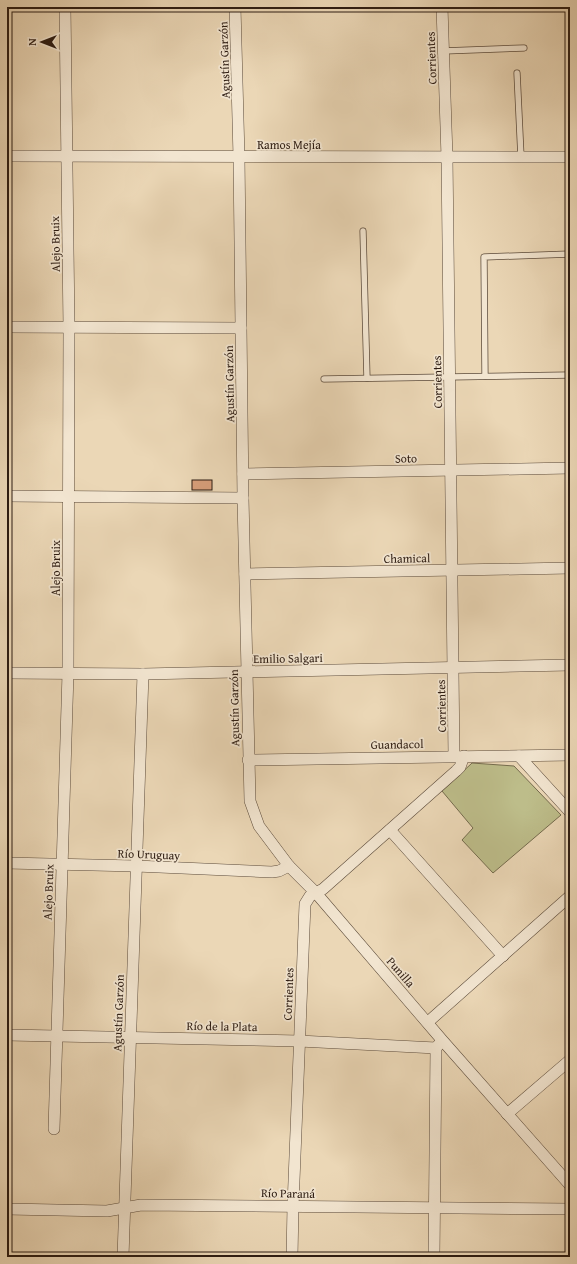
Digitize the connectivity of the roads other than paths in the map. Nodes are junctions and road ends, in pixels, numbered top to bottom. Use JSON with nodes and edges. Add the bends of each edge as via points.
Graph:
{"nodes":[{"id":1,"x":65,"y":7,"type":"edge"},
{"id":2,"x":235,"y":7,"type":"edge"},
{"id":3,"x":442,"y":7,"type":"edge"},
{"id":4,"x":524,"y":48,"type":"dead end"},
{"id":5,"x":443,"y":51,"type":"junction"},
{"id":6,"x":517,"y":73,"type":"dead end"},
{"id":7,"x":7,"y":156,"type":"edge"},
{"id":8,"x":67,"y":156,"type":"junction"},
{"id":9,"x":239,"y":157,"type":"junction"},
{"id":10,"x":447,"y":157,"type":"junction"},
{"id":11,"x":521,"y":157,"type":"junction"},
{"id":12,"x":570,"y":157,"type":"edge"},
{"id":13,"x":363,"y":231,"type":"dead end"},
{"id":14,"x":570,"y":254,"type":"edge"},
{"id":15,"x":7,"y":328,"type":"edge"},
{"id":16,"x":69,"y":328,"type":"junction"},
{"id":17,"x":241,"y":328,"type":"junction"},
{"id":18,"x":570,"y":375,"type":"edge"},
{"id":19,"x":485,"y":376,"type":"junction"},
{"id":20,"x":450,"y":377,"type":"junction"},
{"id":21,"x":367,"y":378,"type":"junction"},
{"id":22,"x":324,"y":379,"type":"dead end"},
{"id":23,"x":570,"y":468,"type":"edge"},
{"id":24,"x":451,"y":470,"type":"junction"},
{"id":25,"x":243,"y":474,"type":"junction"},
{"id":26,"x":7,"y":496,"type":"edge"},
{"id":27,"x":69,"y":497,"type":"junction"},
{"id":28,"x":243,"y":498,"type":"junction"},
{"id":29,"x":570,"y":568,"type":"edge"},
{"id":30,"x":452,"y":570,"type":"junction"},
{"id":31,"x":245,"y":574,"type":"junction"},
{"id":32,"x":570,"y":665,"type":"edge"},
{"id":33,"x":453,"y":667,"type":"junction"},
{"id":34,"x":247,"y":672,"type":"junction"},
{"id":35,"x":7,"y":673,"type":"edge"},
{"id":36,"x":68,"y":673,"type":"junction"},
{"id":37,"x":143,"y":674,"type":"junction"},
{"id":38,"x":570,"y":755,"type":"edge"},
{"id":39,"x":459,"y":756,"type":"junction"},
{"id":40,"x":519,"y":756,"type":"junction"},
{"id":41,"x":248,"y":760,"type":"junction"},
{"id":42,"x":570,"y":812,"type":"edge"},
{"id":43,"x":390,"y":830,"type":"junction"},
{"id":44,"x":7,"y":864,"type":"edge"},
{"id":45,"x":62,"y":865,"type":"junction"},
{"id":46,"x":136,"y":866,"type":"junction"},
{"id":47,"x":289,"y":866,"type":"junction"},
{"id":48,"x":316,"y":893,"type":"junction"},
{"id":49,"x":570,"y":896,"type":"edge"},
{"id":50,"x":503,"y":956,"type":"junction"},
{"id":51,"x":428,"y":1022,"type":"junction"},
{"id":52,"x":7,"y":1035,"type":"edge"},
{"id":53,"x":56,"y":1036,"type":"junction"},
{"id":54,"x":130,"y":1037,"type":"junction"},
{"id":55,"x":299,"y":1041,"type":"junction"},
{"id":56,"x":439,"y":1044,"type":"junction"},
{"id":57,"x":570,"y":1060,"type":"edge"},
{"id":58,"x":507,"y":1114,"type":"junction"},
{"id":59,"x":54,"y":1129,"type":"dead end"},
{"id":60,"x":570,"y":1185,"type":"edge"},
{"id":61,"x":293,"y":1206,"type":"junction"},
{"id":62,"x":124,"y":1207,"type":"junction"},
{"id":63,"x":434,"y":1208,"type":"junction"},
{"id":64,"x":7,"y":1209,"type":"edge"},
{"id":65,"x":570,"y":1209,"type":"edge"},
{"id":66,"x":123,"y":1257,"type":"edge"},
{"id":67,"x":292,"y":1257,"type":"edge"},
{"id":68,"x":434,"y":1257,"type":"edge"}],
"edges":[{"from":1,"to":8,"type":"street","name":"Alejo Bruix"},
{"from":2,"to":9,"type":"street","name":"Agustín Garzón"},
{"from":3,"to":5,"type":"street","name":"Corrientes"},
{"from":4,"to":5,"type":"lane"},
{"from":5,"to":10,"type":"street","name":"Corrientes"},
{"from":6,"to":11,"type":"lane"},
{"from":7,"to":8,"type":"street","name":"Ramos Mejía"},
{"from":8,"to":9,"type":"street","name":"Ramos Mejía"},
{"from":8,"to":16,"type":"street","name":"Alejo Bruix"},
{"from":9,"to":10,"type":"street","name":"Ramos Mejía"},
{"from":9,"to":17,"type":"street","name":"Agustín Garzón"},
{"from":10,"to":11,"type":"street","name":"Ramos Mejía"},
{"from":10,"to":20,"type":"street","name":"Corrientes"},
{"from":11,"to":12,"type":"street","name":"Ramos Mejía"},
{"from":13,"to":21,"type":"lane"},
{"from":14,"to":19,"type":"lane","via":[[484,257]]},
{"from":15,"to":16,"type":"street"},
{"from":16,"to":17,"type":"street"},
{"from":16,"to":27,"type":"street","name":"Alejo Bruix"},
{"from":17,"to":25,"type":"street","name":"Agustín Garzón"},
{"from":18,"to":19,"type":"lane"},
{"from":19,"to":20,"type":"lane"},
{"from":20,"to":21,"type":"lane"},
{"from":20,"to":24,"type":"street","name":"Corrientes"},
{"from":21,"to":22,"type":"lane"},
{"from":23,"to":24,"type":"street","name":"Soto"},
{"from":24,"to":25,"type":"street","name":"Soto"},
{"from":24,"to":30,"type":"street","name":"Corrientes"},
{"from":25,"to":28,"type":"street","name":"Agustín Garzón"},
{"from":26,"to":27,"type":"street"},
{"from":27,"to":28,"type":"street"},
{"from":27,"to":36,"type":"street","name":"Alejo Bruix"},
{"from":28,"to":31,"type":"street","name":"Agustín Garzón"},
{"from":29,"to":30,"type":"street","name":"Chamical"},
{"from":30,"to":31,"type":"street","name":"Chamical"},
{"from":30,"to":33,"type":"street","name":"Corrientes"},
{"from":31,"to":34,"type":"street","name":"Agustín Garzón"},
{"from":32,"to":33,"type":"street","name":"Emilio Salgari"},
{"from":33,"to":34,"type":"street","name":"Emilio Salgari"},
{"from":33,"to":39,"type":"street","name":"Corrientes"},
{"from":34,"to":37,"type":"street","name":"Emilio Salgari"},
{"from":34,"to":41,"type":"street","name":"Agustín Garzón"},
{"from":35,"to":36,"type":"street","name":"Emilio Salgari"},
{"from":36,"to":37,"type":"street","name":"Emilio Salgari"},
{"from":36,"to":45,"type":"street","name":"Alejo Bruix"},
{"from":37,"to":46,"type":"street","name":"Agustín Garzón"},
{"from":38,"to":40,"type":"street","name":"Guandacol"},
{"from":39,"to":40,"type":"street","name":"Guandacol"},
{"from":39,"to":41,"type":"street","name":"Guandacol"},
{"from":39,"to":43,"type":"street","name":"Corrientes","via":[[460,766],[456,771]]},
{"from":40,"to":42,"type":"street"},
{"from":41,"to":47,"type":"street","name":"Punilla","via":[[253,814]]},
{"from":43,"to":48,"type":"street","name":"Corrientes"},
{"from":43,"to":50,"type":"street"},
{"from":44,"to":45,"type":"street","name":"Río Uruguay"},
{"from":45,"to":46,"type":"street","name":"Río Uruguay"},
{"from":45,"to":53,"type":"street","name":"Alejo Bruix"},
{"from":46,"to":47,"type":"street","name":"Río Uruguay","via":[[272,872]]},
{"from":46,"to":54,"type":"street","name":"Agustín Garzón"},
{"from":47,"to":48,"type":"street","name":"Punilla"},
{"from":48,"to":51,"type":"street","name":"Punilla"},
{"from":48,"to":55,"type":"street","name":"Corrientes","via":[[310,896],[305,904]]},
{"from":49,"to":50,"type":"street"},
{"from":50,"to":51,"type":"street"},
{"from":51,"to":56,"type":"street","name":"Punilla"},
{"from":52,"to":53,"type":"street","name":"Río de la Plata"},
{"from":53,"to":54,"type":"street","name":"Río de la Plata"},
{"from":53,"to":59,"type":"street","name":"Alejo Bruix"},
{"from":54,"to":55,"type":"street","name":"Río de la Plata"},
{"from":54,"to":62,"type":"street","name":"Agustín Garzón"},
{"from":55,"to":56,"type":"street","name":"Río de la Plata"},
{"from":55,"to":61,"type":"street","name":"Corrientes"},
{"from":56,"to":58,"type":"street","name":"Punilla"},
{"from":56,"to":63,"type":"street"},
{"from":57,"to":58,"type":"street"},
{"from":58,"to":60,"type":"street","name":"Punilla"},
{"from":61,"to":62,"type":"street","name":"Río Paraná"},
{"from":61,"to":63,"type":"street","name":"Río Paraná"},
{"from":61,"to":67,"type":"street","name":"Corrientes"},
{"from":62,"to":64,"type":"street","name":"Río Paraná","via":[[107,1211]]},
{"from":62,"to":66,"type":"street","name":"Agustín Garzón"},
{"from":63,"to":65,"type":"street","name":"Río Paraná"},
{"from":63,"to":68,"type":"street"}]}
